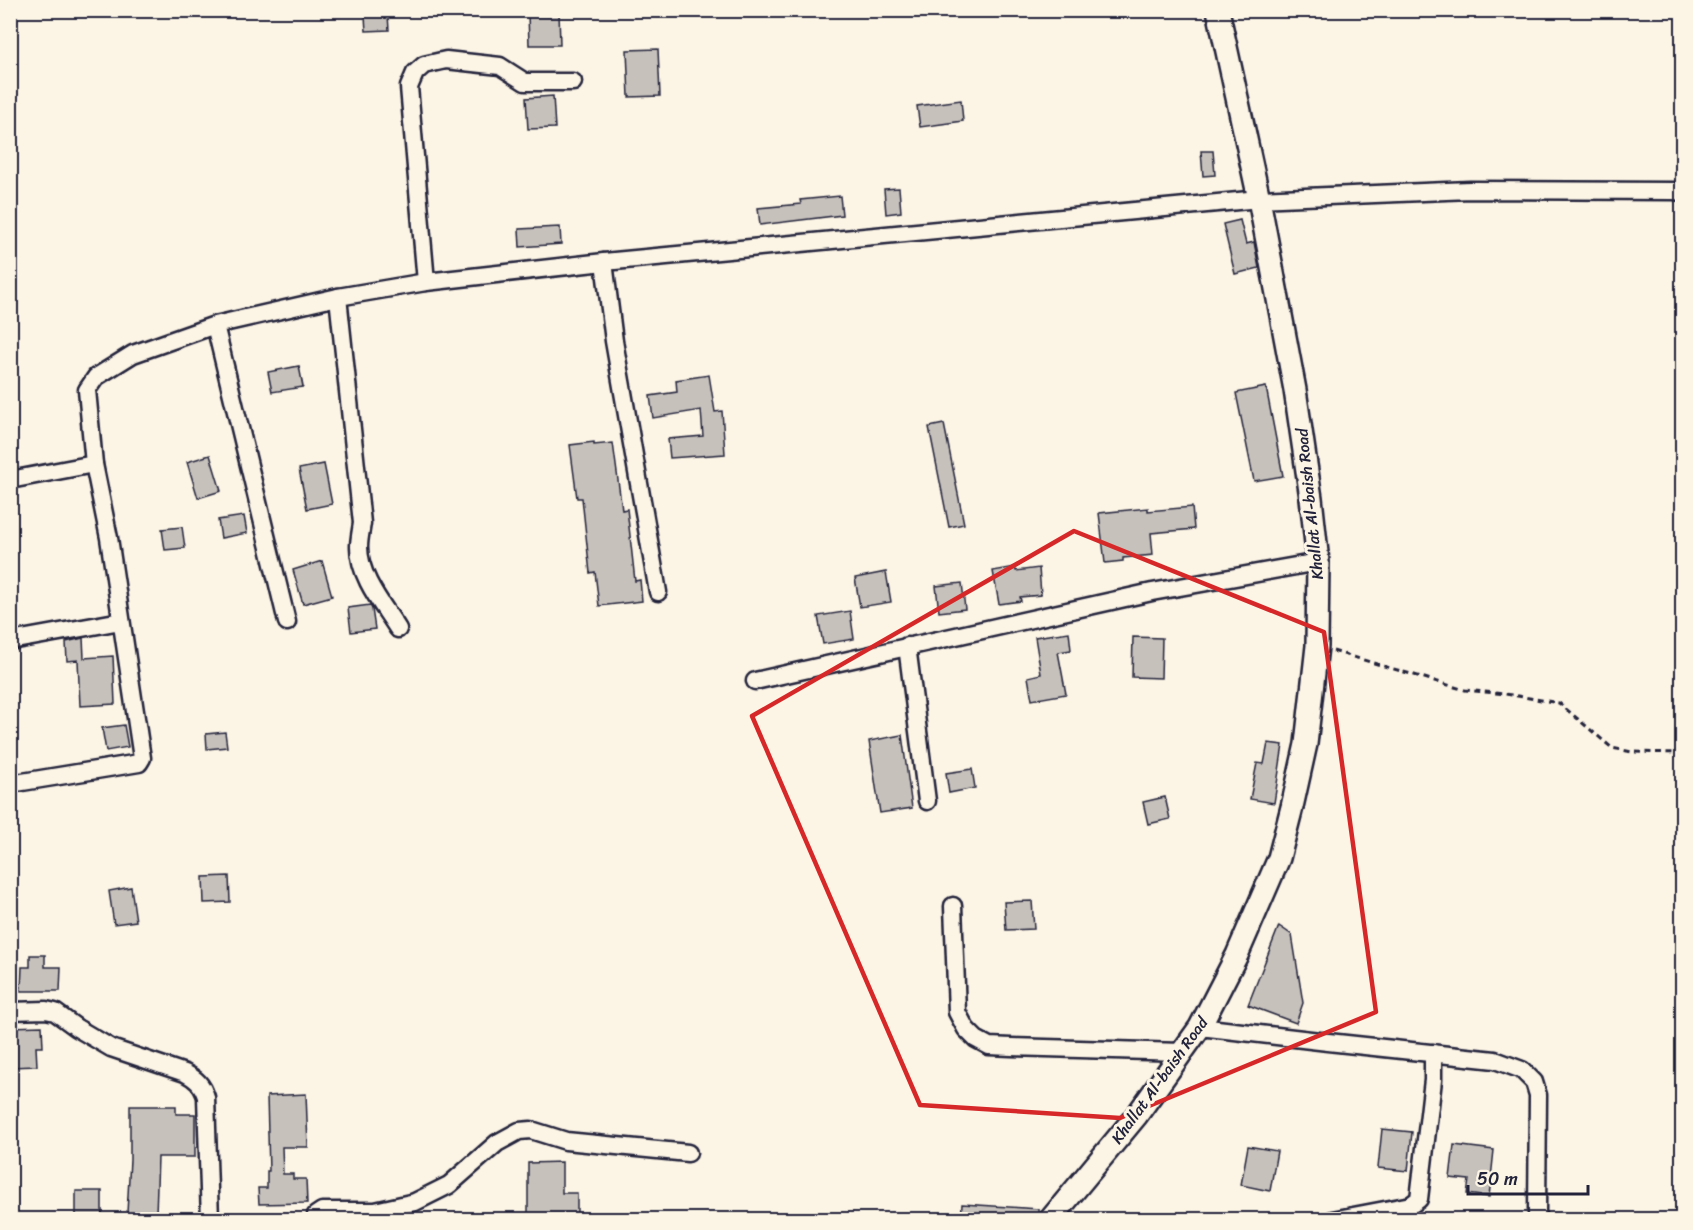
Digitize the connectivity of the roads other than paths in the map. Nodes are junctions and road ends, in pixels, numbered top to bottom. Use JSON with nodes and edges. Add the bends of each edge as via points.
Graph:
{"nodes":[{"id":1,"x":1218,"y":10,"type":"edge"},
{"id":2,"x":573,"y":82,"type":"dead end"},
{"id":3,"x":1683,"y":192,"type":"edge"},
{"id":4,"x":1259,"y":199,"type":"junction"},
{"id":5,"x":604,"y":262,"type":"junction"},
{"id":6,"x":426,"y":282,"type":"junction"},
{"id":7,"x":338,"y":297,"type":"junction"},
{"id":8,"x":215,"y":325,"type":"junction"},
{"id":9,"x":94,"y":464,"type":"junction"},
{"id":10,"x":10,"y":480,"type":"edge"},
{"id":11,"x":1318,"y":562,"type":"junction"},
{"id":12,"x":658,"y":592,"type":"dead end"},
{"id":13,"x":121,"y":621,"type":"junction"},
{"id":14,"x":287,"y":622,"type":"dead end"},
{"id":15,"x":398,"y":629,"type":"dead end"},
{"id":16,"x":10,"y":641,"type":"edge"},
{"id":17,"x":907,"y":646,"type":"junction"},
{"id":18,"x":755,"y":681,"type":"dead end"},
{"id":19,"x":10,"y":784,"type":"edge"},
{"id":20,"x":927,"y":801,"type":"dead end"},
{"id":21,"x":953,"y":906,"type":"dead end"},
{"id":22,"x":10,"y":1011,"type":"edge"},
{"id":23,"x":1200,"y":1026,"type":"junction"},
{"id":24,"x":1182,"y":1052,"type":"junction"},
{"id":25,"x":1433,"y":1053,"type":"junction"},
{"id":26,"x":688,"y":1153,"type":"dead end"},
{"id":27,"x":1536,"y":1217,"type":"edge"},
{"id":28,"x":210,"y":1220,"type":"edge"},
{"id":29,"x":316,"y":1220,"type":"edge"},
{"id":30,"x":1050,"y":1220,"type":"edge"},
{"id":31,"x":1332,"y":1220,"type":"edge"}],
"edges":[{"from":1,"to":4,"type":"street","name":"Khallat Al-baish Road"},
{"from":2,"to":6,"type":"street","via":[[525,82],[500,66],[446,60],[424,65],[415,73],[409,87]]},
{"from":3,"to":4,"type":"street","via":[[1470,190]]},
{"from":4,"to":5,"type":"street"},
{"from":4,"to":11,"type":"street","name":"Khallat Al-baish Road","via":[[1295,390]]},
{"from":5,"to":6,"type":"street"},
{"from":5,"to":12,"type":"street"},
{"from":6,"to":7,"type":"street"},
{"from":7,"to":8,"type":"street"},
{"from":7,"to":15,"type":"street","via":[[362,523],[361,563]]},
{"from":8,"to":9,"type":"street","via":[[133,354],[96,377],[87,390]]},
{"from":8,"to":14,"type":"street"},
{"from":9,"to":10,"type":"street"},
{"from":9,"to":13,"type":"street"},
{"from":11,"to":17,"type":"street","via":[[1152,592]]},
{"from":11,"to":23,"type":"street","name":"Khallat Al-baish Road","via":[[1317,646],[1306,744],[1292,807],[1279,858],[1237,955]]},
{"from":13,"to":16,"type":"street"},
{"from":13,"to":19,"type":"street","via":[[141,761]]},
{"from":17,"to":18,"type":"street"},
{"from":17,"to":20,"type":"street"},
{"from":21,"to":24,"type":"street","via":[[957,1012],[976,1039],[989,1046]]},
{"from":22,"to":28,"type":"street","via":[[55,1012],[111,1048],[195,1078],[206,1097]]},
{"from":23,"to":24,"type":"street","name":"Khallat Al-baish Road"},
{"from":23,"to":25,"type":"street"},
{"from":24,"to":30,"type":"street","name":"Khallat Al-baish Road","via":[[1137,1115]]},
{"from":25,"to":27,"type":"street","via":[[1496,1060],[1522,1070],[1534,1082],[1538,1095]]},
{"from":25,"to":31,"type":"street","via":[[1419,1199],[1411,1205]]},
{"from":26,"to":29,"type":"street","via":[[566,1141],[531,1130],[519,1131],[497,1143],[449,1185],[415,1202],[375,1211],[322,1211]]}]}
